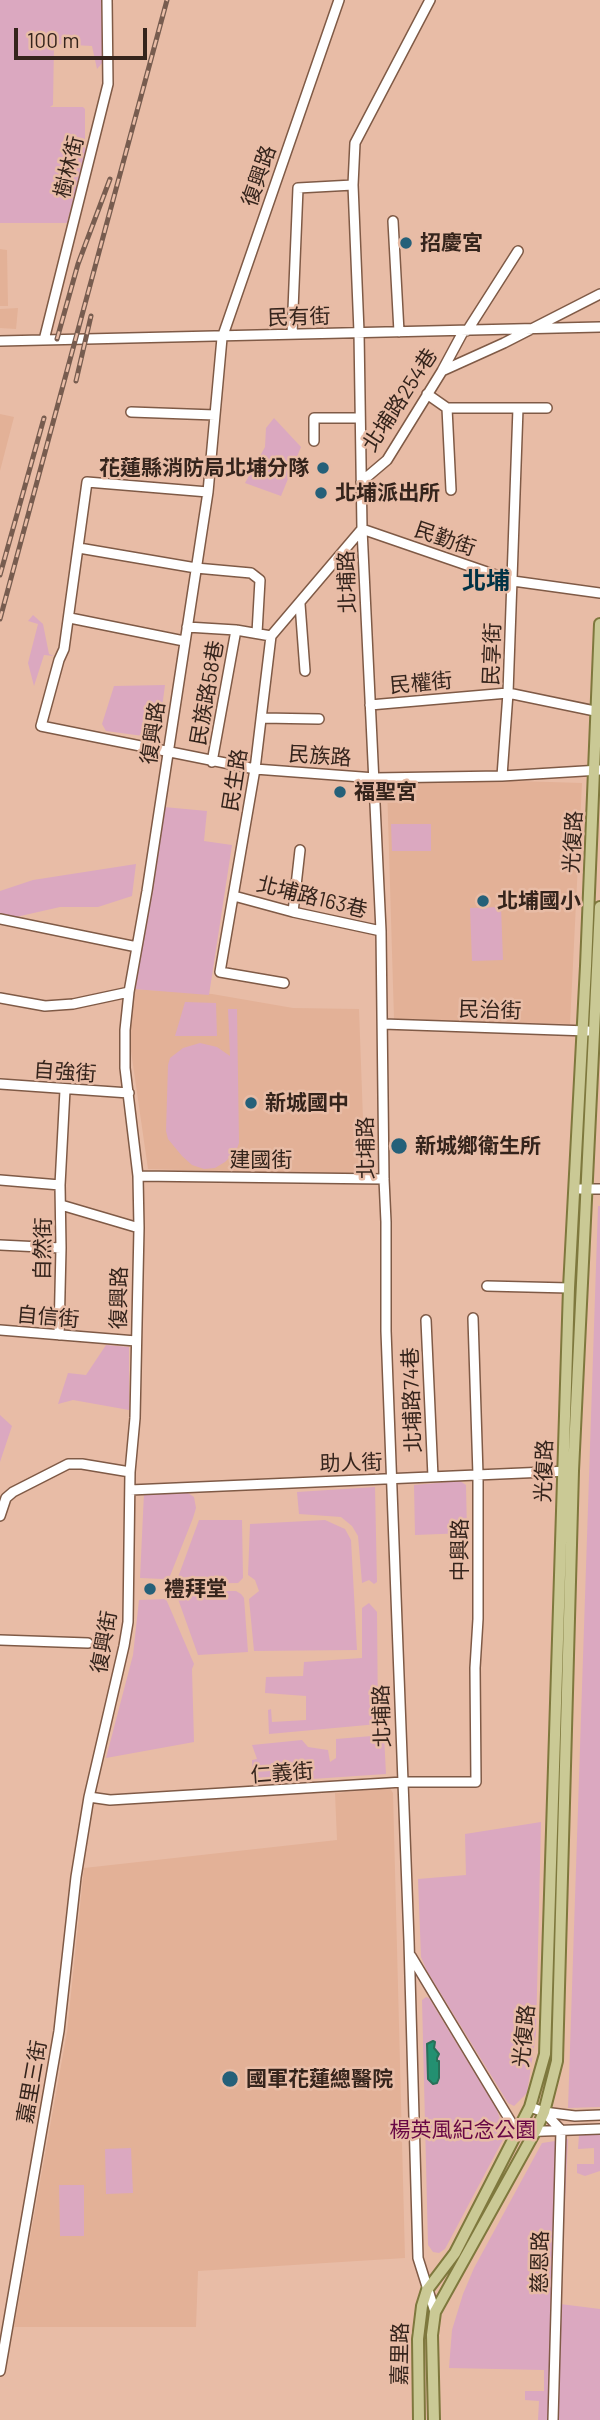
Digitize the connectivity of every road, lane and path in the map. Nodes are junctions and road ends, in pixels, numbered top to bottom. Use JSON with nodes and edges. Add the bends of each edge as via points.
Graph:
{"nodes":[{"id":1,"x":107,"y":0,"type":"edge"},
{"id":2,"x":339,"y":0,"type":"edge"},
{"id":3,"x":430,"y":0,"type":"edge"},
{"id":4,"x":353,"y":185,"type":"junction"},
{"id":5,"x":393,"y":220,"type":"dead end"},
{"id":6,"x":518,"y":251,"type":"dead end"},
{"id":7,"x":600,"y":293,"type":"edge"},
{"id":8,"x":600,"y":327,"type":"edge"},
{"id":9,"x":532,"y":329,"type":"junction"},
{"id":10,"x":465,"y":331,"type":"junction"},
{"id":11,"x":359,"y":332,"type":"junction"},
{"id":12,"x":399,"y":332,"type":"junction"},
{"id":13,"x":292,"y":334,"type":"junction"},
{"id":14,"x":222,"y":338,"type":"junction"},
{"id":15,"x":44,"y":340,"type":"junction"},
{"id":16,"x":0,"y":341,"type":"edge"},
{"id":17,"x":442,"y":371,"type":"junction"},
{"id":18,"x":427,"y":394,"type":"junction"},
{"id":19,"x":447,"y":408,"type":"junction"},
{"id":20,"x":518,"y":408,"type":"junction"},
{"id":21,"x":547,"y":408,"type":"dead end"},
{"id":22,"x":131,"y":412,"type":"dead end"},
{"id":23,"x":215,"y":415,"type":"junction"},
{"id":24,"x":359,"y":418,"type":"junction"},
{"id":25,"x":314,"y":442,"type":"dead end"},
{"id":26,"x":361,"y":482,"type":"junction"},
{"id":27,"x":452,"y":490,"type":"dead end"},
{"id":28,"x":208,"y":492,"type":"junction"},
{"id":29,"x":362,"y":528,"type":"junction"},
{"id":30,"x":79,"y":548,"type":"junction"},
{"id":31,"x":196,"y":568,"type":"junction"},
{"id":32,"x":513,"y":580,"type":"junction"},
{"id":33,"x":600,"y":593,"type":"edge"},
{"id":34,"x":300,"y":604,"type":"junction"},
{"id":35,"x":69,"y":618,"type":"junction"},
{"id":36,"x":600,"y":624,"type":"edge"},
{"id":37,"x":187,"y":627,"type":"junction"},
{"id":38,"x":236,"y":630,"type":"junction"},
{"id":39,"x":257,"y":633,"type":"junction"},
{"id":40,"x":271,"y":636,"type":"junction"},
{"id":41,"x":184,"y":641,"type":"junction"},
{"id":42,"x":305,"y":671,"type":"dead end"},
{"id":43,"x":508,"y":693,"type":"junction"},
{"id":44,"x":370,"y":705,"type":"junction"},
{"id":45,"x":598,"y":711,"type":"edge"},
{"id":46,"x":262,"y":718,"type":"junction"},
{"id":47,"x":319,"y":719,"type":"dead end"},
{"id":48,"x":168,"y":753,"type":"junction"},
{"id":49,"x":212,"y":762,"type":"junction"},
{"id":50,"x":255,"y":769,"type":"junction"},
{"id":51,"x":598,"y":770,"type":"edge"},
{"id":52,"x":502,"y":776,"type":"junction"},
{"id":53,"x":375,"y":778,"type":"junction"},
{"id":54,"x":300,"y":850,"type":"dead end"},
{"id":55,"x":234,"y":895,"type":"junction"},
{"id":56,"x":600,"y":907,"type":"edge"},
{"id":57,"x":293,"y":912,"type":"junction"},
{"id":58,"x":0,"y":919,"type":"edge"},
{"id":59,"x":381,"y":931,"type":"junction"},
{"id":60,"x":137,"y":947,"type":"junction"},
{"id":61,"x":284,"y":983,"type":"dead end"},
{"id":62,"x":129,"y":992,"type":"junction"},
{"id":63,"x":0,"y":998,"type":"edge"},
{"id":64,"x":383,"y":1024,"type":"junction"},
{"id":65,"x":582,"y":1030,"type":"junction"},
{"id":66,"x":596,"y":1031,"type":"junction"},
{"id":67,"x":0,"y":1084,"type":"edge"},
{"id":68,"x":65,"y":1090,"type":"junction"},
{"id":69,"x":128,"y":1093,"type":"junction"},
{"id":70,"x":138,"y":1176,"type":"junction"},
{"id":71,"x":384,"y":1179,"type":"junction"},
{"id":72,"x":0,"y":1180,"type":"edge"},
{"id":73,"x":60,"y":1185,"type":"junction"},
{"id":74,"x":575,"y":1189,"type":"junction"},
{"id":75,"x":588,"y":1189,"type":"junction"},
{"id":76,"x":600,"y":1189,"type":"edge"},
{"id":77,"x":61,"y":1205,"type":"junction"},
{"id":78,"x":139,"y":1228,"type":"junction"},
{"id":79,"x":0,"y":1245,"type":"edge"},
{"id":80,"x":61,"y":1248,"type":"junction"},
{"id":81,"x":487,"y":1286,"type":"dead end"},
{"id":82,"x":569,"y":1287,"type":"junction"},
{"id":83,"x":473,"y":1318,"type":"dead end"},
{"id":84,"x":426,"y":1320,"type":"dead end"},
{"id":85,"x":0,"y":1330,"type":"edge"},
{"id":86,"x":59,"y":1335,"type":"junction"},
{"id":87,"x":136,"y":1341,"type":"junction"},
{"id":88,"x":568,"y":1471,"type":"junction"},
{"id":89,"x":130,"y":1472,"type":"junction"},
{"id":90,"x":478,"y":1475,"type":"junction"},
{"id":91,"x":433,"y":1477,"type":"junction"},
{"id":92,"x":391,"y":1479,"type":"junction"},
{"id":93,"x":130,"y":1490,"type":"junction"},
{"id":94,"x":0,"y":1516,"type":"edge"},
{"id":95,"x":0,"y":1640,"type":"edge"},
{"id":96,"x":88,"y":1643,"type":"dead end"},
{"id":97,"x":404,"y":1782,"type":"junction"},
{"id":98,"x":476,"y":1782,"type":"joint"},
{"id":99,"x":89,"y":1797,"type":"junction"},
{"id":100,"x":410,"y":1953,"type":"junction"},
{"id":101,"x":530,"y":2107,"type":"junction"},
{"id":102,"x":544,"y":2112,"type":"junction"},
{"id":103,"x":600,"y":2115,"type":"edge"},
{"id":104,"x":600,"y":2129,"type":"edge"},
{"id":105,"x":536,"y":2130,"type":"junction"},
{"id":106,"x":561,"y":2130,"type":"junction"},
{"id":107,"x":517,"y":2133,"type":"junction"},
{"id":108,"x":427,"y":2290,"type":"junction"},
{"id":109,"x":435,"y":2312,"type":"junction"},
{"id":110,"x":0,"y":2371,"type":"edge"},
{"id":111,"x":419,"y":2420,"type":"edge"},
{"id":112,"x":434,"y":2420,"type":"edge"},
{"id":113,"x":553,"y":2420,"type":"edge"}],
"edges":[{"from":1,"to":15,"type":"street","name":"樹林街","via":[[108,84]]},
{"from":2,"to":14,"type":"street","name":"復興路"},
{"from":3,"to":4,"type":"street","name":"北埔路","via":[[355,143]]},
{"from":4,"to":11,"type":"street","name":"北埔路"},
{"from":4,"to":13,"type":"street","via":[[298,188]]},
{"from":5,"to":12,"type":"street"},
{"from":6,"to":10,"type":"street","name":"北埔路254巷"},
{"from":7,"to":9,"type":"street"},
{"from":8,"to":9,"type":"street","name":"民有街"},
{"from":9,"to":10,"type":"street","name":"民有街"},
{"from":9,"to":17,"type":"street"},
{"from":10,"to":12,"type":"street","name":"民有街"},
{"from":10,"to":17,"type":"street","name":"北埔路254巷"},
{"from":11,"to":12,"type":"street","name":"民有街"},
{"from":11,"to":13,"type":"street","name":"民有街"},
{"from":11,"to":24,"type":"street","name":"北埔路"},
{"from":13,"to":14,"type":"street","name":"民有街"},
{"from":14,"to":15,"type":"street","name":"民有街"},
{"from":14,"to":23,"type":"street","name":"復興路"},
{"from":15,"to":16,"type":"street","name":"民有街"},
{"from":17,"to":18,"type":"street","name":"北埔路254巷"},
{"from":18,"to":19,"type":"street"},
{"from":18,"to":26,"type":"street","name":"北埔路254巷","via":[[387,460]]},
{"from":19,"to":20,"type":"street"},
{"from":19,"to":27,"type":"street"},
{"from":20,"to":21,"type":"street"},
{"from":20,"to":32,"type":"street","name":"民享街"},
{"from":22,"to":23,"type":"street"},
{"from":23,"to":28,"type":"street","name":"復興路"},
{"from":24,"to":25,"type":"street","via":[[314,418]]},
{"from":24,"to":26,"type":"street","name":"北埔路"},
{"from":26,"to":29,"type":"street","name":"北埔路"},
{"from":28,"to":30,"type":"street","via":[[87,482]]},
{"from":28,"to":31,"type":"street","name":"復興路"},
{"from":29,"to":32,"type":"street","name":"民勤街"},
{"from":29,"to":34,"type":"street"},
{"from":29,"to":44,"type":"street","name":"北埔路"},
{"from":30,"to":31,"type":"street"},
{"from":30,"to":35,"type":"street"},
{"from":31,"to":37,"type":"street","name":"復興路"},
{"from":31,"to":39,"type":"street","via":[[251,573],[260,580]]},
{"from":32,"to":33,"type":"street","name":"民勤街"},
{"from":32,"to":43,"type":"street","name":"民享街"},
{"from":34,"to":40,"type":"street"},
{"from":34,"to":42,"type":"street"},
{"from":35,"to":41,"type":"street"},
{"from":35,"to":48,"type":"street","name":"民族路","via":[[41,726]]},
{"from":36,"to":45,"type":"main road","name":"光復路"},
{"from":37,"to":38,"type":"street"},
{"from":37,"to":41,"type":"street","name":"復興路"},
{"from":38,"to":39,"type":"street"},
{"from":38,"to":49,"type":"street","name":"民族路58巷"},
{"from":39,"to":40,"type":"street"},
{"from":40,"to":46,"type":"street","name":"民生路"},
{"from":41,"to":48,"type":"street","name":"復興路"},
{"from":43,"to":44,"type":"street","name":"民權街"},
{"from":43,"to":45,"type":"street","name":"民權街"},
{"from":43,"to":52,"type":"street","name":"民享街"},
{"from":44,"to":53,"type":"street","name":"北埔路"},
{"from":45,"to":51,"type":"main road","name":"光復路"},
{"from":46,"to":47,"type":"street"},
{"from":46,"to":50,"type":"street","name":"民生路"},
{"from":48,"to":49,"type":"street","name":"民族路"},
{"from":48,"to":60,"type":"street","name":"復興路"},
{"from":49,"to":50,"type":"street","name":"民族路"},
{"from":50,"to":53,"type":"street","name":"民族路"},
{"from":50,"to":55,"type":"street","name":"民生路"},
{"from":51,"to":52,"type":"street","name":"民族路"},
{"from":51,"to":65,"type":"main road","name":"光復路"},
{"from":52,"to":53,"type":"street","name":"民族路"},
{"from":53,"to":59,"type":"street","name":"北埔路"},
{"from":54,"to":57,"type":"street"},
{"from":55,"to":57,"type":"street","name":"北埔路163巷"},
{"from":55,"to":61,"type":"street","name":"民生路","via":[[220,972]]},
{"from":56,"to":66,"type":"main road","name":"光復路"},
{"from":57,"to":59,"type":"street","name":"北埔路163巷"},
{"from":58,"to":60,"type":"street"},
{"from":59,"to":64,"type":"street","name":"北埔路"},
{"from":60,"to":62,"type":"street","name":"復興路"},
{"from":62,"to":63,"type":"street","via":[[45,1006]]},
{"from":62,"to":69,"type":"street","name":"復興路","via":[[125,1030]]},
{"from":64,"to":65,"type":"street","name":"民治街"},
{"from":64,"to":71,"type":"street","name":"北埔路"},
{"from":65,"to":66,"type":"street","name":"民治街"},
{"from":65,"to":74,"type":"main road","name":"光復路"},
{"from":66,"to":75,"type":"main road","name":"光復路"},
{"from":67,"to":68,"type":"street","name":"自強街"},
{"from":68,"to":69,"type":"street","name":"自強街"},
{"from":68,"to":73,"type":"street","name":"自然街"},
{"from":69,"to":70,"type":"street","name":"復興路"},
{"from":70,"to":71,"type":"street","name":"建國街"},
{"from":70,"to":78,"type":"street","name":"復興路"},
{"from":71,"to":92,"type":"street","name":"北埔路"},
{"from":72,"to":73,"type":"street"},
{"from":73,"to":77,"type":"street","name":"自然街"},
{"from":74,"to":75,"type":"street"},
{"from":74,"to":82,"type":"main road","name":"光復路"},
{"from":75,"to":76,"type":"street"},
{"from":75,"to":88,"type":"main road","name":"光復路"},
{"from":77,"to":78,"type":"street"},
{"from":77,"to":80,"type":"street","name":"自然街"},
{"from":78,"to":87,"type":"street","name":"復興路"},
{"from":79,"to":80,"type":"street"},
{"from":80,"to":86,"type":"street","name":"自然街"},
{"from":81,"to":82,"type":"street"},
{"from":82,"to":88,"type":"main road","name":"光復路"},
{"from":83,"to":90,"type":"street","name":"中興路"},
{"from":84,"to":91,"type":"street","name":"北埔路74巷"},
{"from":85,"to":86,"type":"street","name":"自信街"},
{"from":86,"to":87,"type":"street","name":"自信街"},
{"from":87,"to":89,"type":"street","name":"復興路"},
{"from":88,"to":90,"type":"street","name":"助人街"},
{"from":88,"to":101,"type":"main road","name":"光復路","via":[[545,2054]]},
{"from":88,"to":102,"type":"main road","name":"光復路","via":[[557,2061]]},
{"from":89,"to":93,"type":"street","name":"復興路"},
{"from":89,"to":94,"type":"street","via":[[68,1464],[13,1492]]},
{"from":90,"to":91,"type":"street","name":"助人街"},
{"from":90,"to":98,"type":"street","name":"中興路"},
{"from":91,"to":92,"type":"street","name":"助人街"},
{"from":92,"to":93,"type":"street","name":"助人街"},
{"from":92,"to":97,"type":"street","name":"北埔路"},
{"from":93,"to":99,"type":"street","name":"復興街","via":[[128,1622]]},
{"from":95,"to":96,"type":"street"},
{"from":97,"to":98,"type":"street","name":"仁義街"},
{"from":97,"to":99,"type":"street","name":"仁義街","via":[[110,1800]]},
{"from":97,"to":100,"type":"street","name":"北埔路"},
{"from":99,"to":110,"type":"street","name":"嘉里三街","via":[[59,2031]]},
{"from":100,"to":107,"type":"street"},
{"from":100,"to":108,"type":"street","name":"北埔路","via":[[418,2258]]},
{"from":101,"to":102,"type":"street"},
{"from":101,"to":107,"type":"main road","name":"光復路"},
{"from":102,"to":103,"type":"street"},
{"from":102,"to":105,"type":"main road","name":"光復路"},
{"from":102,"to":106,"type":"street"},
{"from":104,"to":106,"type":"street"},
{"from":105,"to":106,"type":"street"},
{"from":105,"to":107,"type":"street"},
{"from":105,"to":109,"type":"main road","name":"光復路"},
{"from":106,"to":113,"type":"street","name":"慈恩路"},
{"from":107,"to":108,"type":"main road","name":"光復路","via":[[455,2253]]},
{"from":108,"to":109,"type":"street","name":"北埔路"},
{"from":108,"to":111,"type":"main road","name":"嘉里路","via":[[419,2318]]},
{"from":109,"to":112,"type":"main road","name":"嘉里路"}]}
